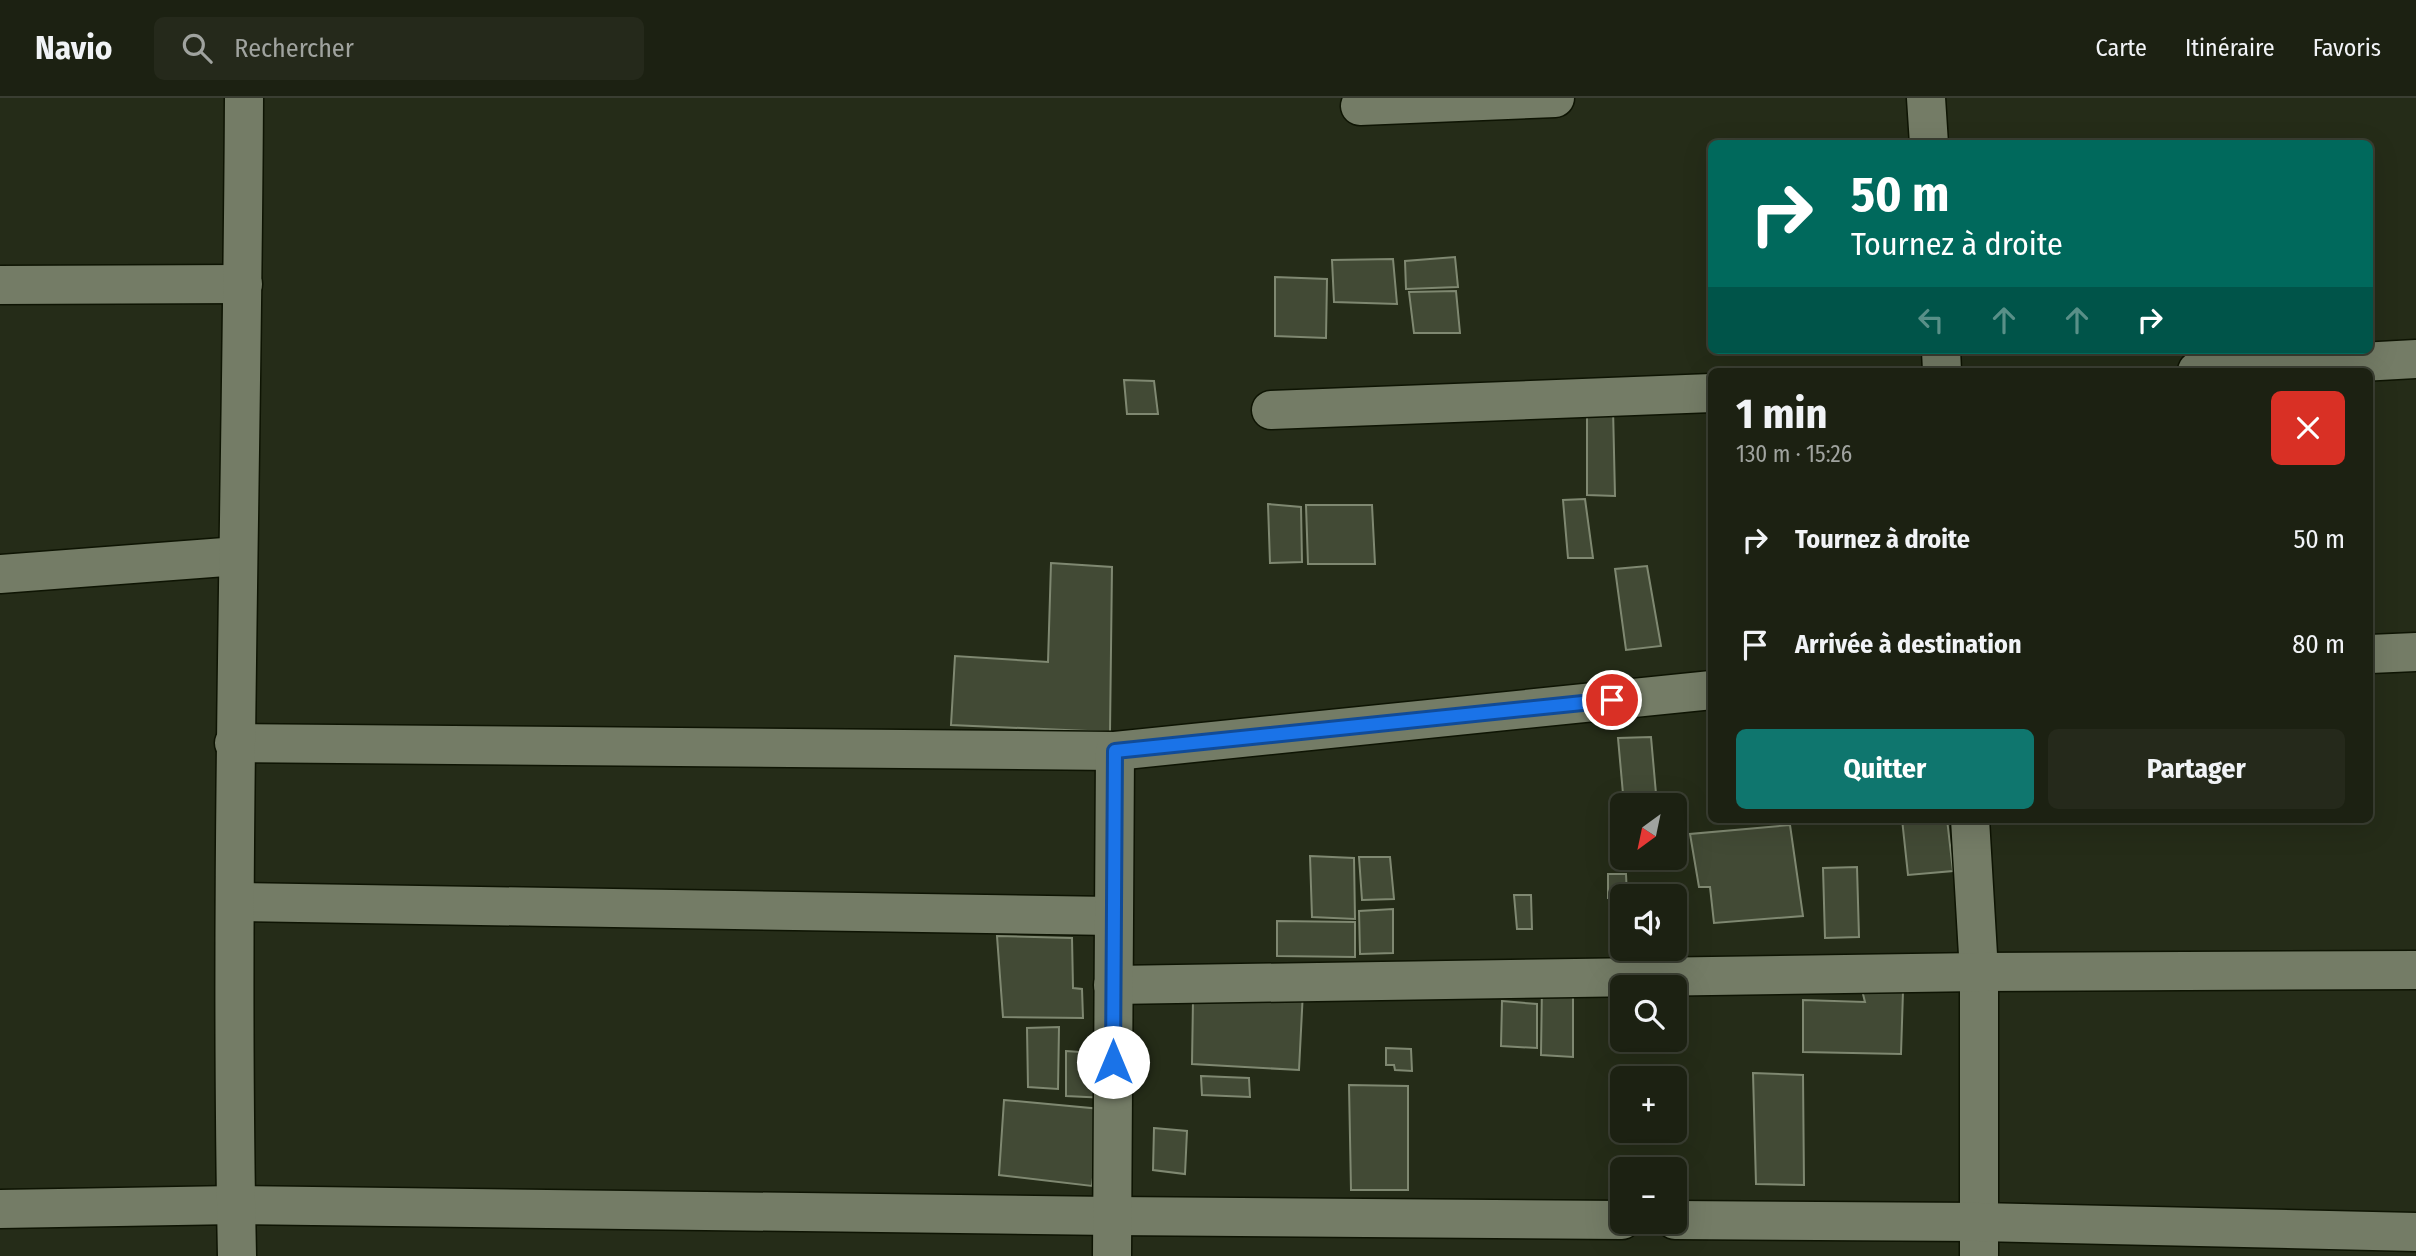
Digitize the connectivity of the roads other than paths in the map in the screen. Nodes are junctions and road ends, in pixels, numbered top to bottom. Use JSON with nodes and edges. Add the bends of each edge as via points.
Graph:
{"nodes":[{"id":1,"x":244,"y":98,"type":"edge"},
{"id":2,"x":1555,"y":98,"type":"edge"},
{"id":3,"x":1926,"y":98,"type":"edge"},
{"id":4,"x":1360,"y":106,"type":"dead end"},
{"id":5,"x":1928,"y":140,"type":"edge"},
{"id":6,"x":243,"y":284,"type":"junction"},
{"id":7,"x":0,"y":285,"type":"edge"},
{"id":8,"x":2416,"y":359,"type":"edge"},
{"id":9,"x":2252,"y":368,"type":"edge"},
{"id":10,"x":1708,"y":393,"type":"edge"},
{"id":11,"x":1271,"y":410,"type":"dead end"},
{"id":12,"x":237,"y":556,"type":"junction"},
{"id":13,"x":0,"y":574,"type":"edge"},
{"id":14,"x":2416,"y":652,"type":"edge"},
{"id":15,"x":2373,"y":654,"type":"edge"},
{"id":16,"x":1708,"y":690,"type":"edge"},
{"id":17,"x":234,"y":743,"type":"junction"},
{"id":18,"x":1115,"y":751,"type":"junction"},
{"id":19,"x":1970,"y":823,"type":"edge"},
{"id":20,"x":234,"y":902,"type":"junction"},
{"id":21,"x":1112,"y":916,"type":"junction"},
{"id":22,"x":2416,"y":970,"type":"edge"},
{"id":23,"x":1979,"y":972,"type":"junction"},
{"id":24,"x":1113,"y":985,"type":"junction"},
{"id":25,"x":236,"y":1205,"type":"junction"},
{"id":26,"x":0,"y":1209,"type":"edge"},
{"id":27,"x":1112,"y":1216,"type":"junction"},
{"id":28,"x":1610,"y":1220,"type":"edge"},
{"id":29,"x":1687,"y":1221,"type":"edge"},
{"id":30,"x":2416,"y":1232,"type":"edge"},
{"id":31,"x":1979,"y":1239,"type":"edge"},
{"id":32,"x":237,"y":1256,"type":"edge"},
{"id":33,"x":1112,"y":1256,"type":"edge"}],
"edges":[{"from":1,"to":6,"type":"street"},
{"from":2,"to":4,"type":"street"},
{"from":3,"to":5,"type":"street"},
{"from":6,"to":7,"type":"street"},
{"from":6,"to":12,"type":"street"},
{"from":8,"to":9,"type":"street"},
{"from":10,"to":11,"type":"street"},
{"from":12,"to":13,"type":"street"},
{"from":12,"to":17,"type":"street"},
{"from":14,"to":15,"type":"street"},
{"from":16,"to":18,"type":"street"},
{"from":17,"to":18,"type":"street"},
{"from":17,"to":20,"type":"street"},
{"from":18,"to":21,"type":"street"},
{"from":19,"to":23,"type":"street"},
{"from":20,"to":21,"type":"street"},
{"from":20,"to":25,"type":"street"},
{"from":21,"to":24,"type":"street"},
{"from":22,"to":23,"type":"street"},
{"from":23,"to":24,"type":"street"},
{"from":23,"to":31,"type":"street"},
{"from":24,"to":27,"type":"street"},
{"from":25,"to":26,"type":"street"},
{"from":25,"to":27,"type":"street"},
{"from":25,"to":32,"type":"street"},
{"from":27,"to":28,"type":"street"},
{"from":27,"to":33,"type":"street"},
{"from":29,"to":31,"type":"street"},
{"from":30,"to":31,"type":"street"}]}
